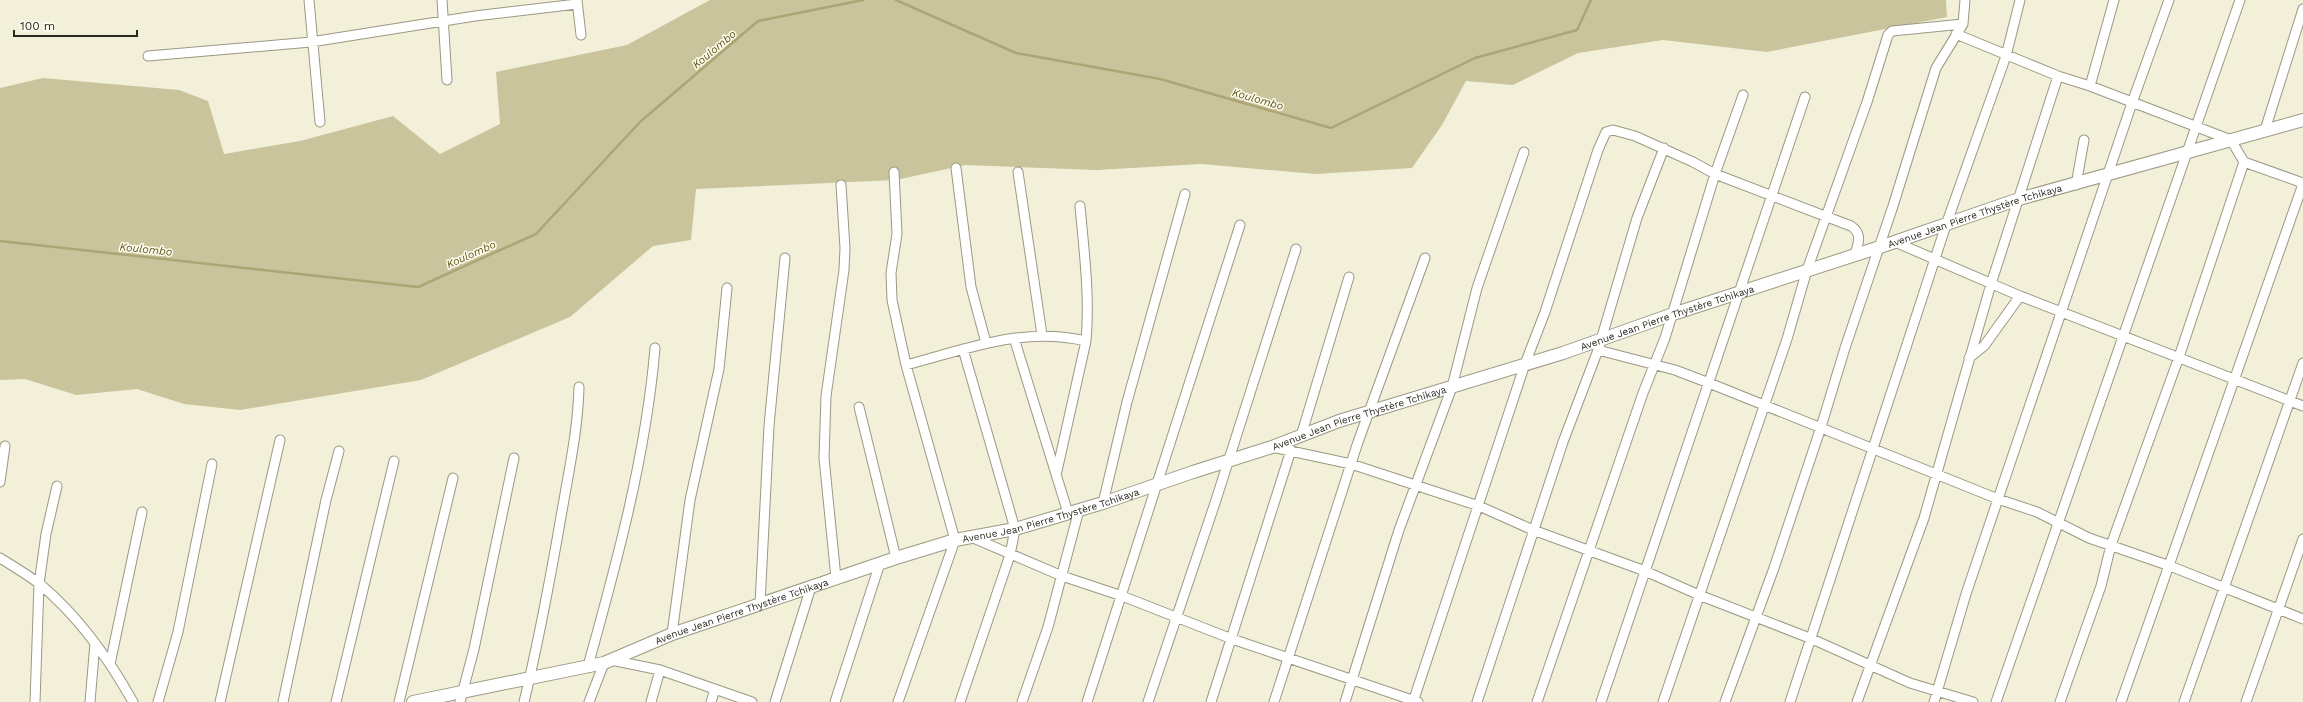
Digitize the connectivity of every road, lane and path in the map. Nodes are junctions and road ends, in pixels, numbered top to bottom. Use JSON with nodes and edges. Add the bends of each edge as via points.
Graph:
{"nodes":[{"id":1,"x":309,"y":0,"type":"edge"},
{"id":2,"x":442,"y":0,"type":"edge"},
{"id":3,"x":1965,"y":0,"type":"edge"},
{"id":4,"x":2020,"y":0,"type":"edge"},
{"id":5,"x":2114,"y":0,"type":"edge"},
{"id":6,"x":2169,"y":0,"type":"edge"},
{"id":7,"x":2240,"y":0,"type":"edge"},
{"id":8,"x":577,"y":2,"type":"edge"},
{"id":9,"x":2303,"y":10,"type":"edge"},
{"id":10,"x":444,"y":21,"type":"junction"},
{"id":11,"x":1963,"y":24,"type":"junction"},
{"id":12,"x":1956,"y":34,"type":"junction"},
{"id":13,"x":581,"y":35,"type":"dead end"},
{"id":14,"x":311,"y":42,"type":"junction"},
{"id":15,"x":148,"y":56,"type":"dead end"},
{"id":16,"x":2006,"y":56,"type":"junction"},
{"id":17,"x":2058,"y":76,"type":"junction"},
{"id":18,"x":447,"y":80,"type":"dead end"},
{"id":19,"x":2090,"y":86,"type":"junction"},
{"id":20,"x":1743,"y":95,"type":"dead end"},
{"id":21,"x":1805,"y":97,"type":"dead end"},
{"id":22,"x":2132,"y":103,"type":"junction"},
{"id":23,"x":2303,"y":120,"type":"edge"},
{"id":24,"x":320,"y":122,"type":"dead end"},
{"id":25,"x":2195,"y":125,"type":"junction"},
{"id":26,"x":2265,"y":130,"type":"junction"},
{"id":27,"x":2084,"y":140,"type":"dead end"},
{"id":28,"x":2231,"y":140,"type":"junction"},
{"id":29,"x":1664,"y":148,"type":"junction"},
{"id":30,"x":1524,"y":152,"type":"dead end"},
{"id":31,"x":2188,"y":153,"type":"junction"},
{"id":32,"x":2244,"y":162,"type":"junction"},
{"id":33,"x":956,"y":168,"type":"dead end"},
{"id":34,"x":894,"y":172,"type":"dead end"},
{"id":35,"x":1018,"y":172,"type":"dead end"},
{"id":36,"x":1715,"y":174,"type":"junction"},
{"id":37,"x":2108,"y":176,"type":"junction"},
{"id":38,"x":2303,"y":184,"type":"edge"},
{"id":39,"x":842,"y":185,"type":"dead end"},
{"id":40,"x":2076,"y":185,"type":"junction"},
{"id":41,"x":1185,"y":194,"type":"dead end"},
{"id":42,"x":1772,"y":197,"type":"junction"},
{"id":43,"x":2019,"y":199,"type":"junction"},
{"id":44,"x":1080,"y":206,"type":"dead end"},
{"id":45,"x":1826,"y":216,"type":"junction"},
{"id":46,"x":1947,"y":222,"type":"junction"},
{"id":47,"x":1240,"y":225,"type":"dead end"},
{"id":48,"x":1895,"y":242,"type":"junction"},
{"id":49,"x":1880,"y":247,"type":"junction"},
{"id":50,"x":1296,"y":249,"type":"dead end"},
{"id":51,"x":1855,"y":255,"type":"junction"},
{"id":52,"x":785,"y":258,"type":"dead end"},
{"id":53,"x":1425,"y":258,"type":"dead end"},
{"id":54,"x":1935,"y":260,"type":"junction"},
{"id":55,"x":1807,"y":270,"type":"junction"},
{"id":56,"x":1349,"y":277,"type":"dead end"},
{"id":57,"x":1991,"y":284,"type":"junction"},
{"id":58,"x":727,"y":288,"type":"dead end"},
{"id":59,"x":1738,"y":293,"type":"junction"},
{"id":60,"x":2020,"y":296,"type":"junction"},
{"id":61,"x":2062,"y":312,"type":"junction"},
{"id":62,"x":1673,"y":314,"type":"junction"},
{"id":63,"x":1042,"y":335,"type":"junction"},
{"id":64,"x":2124,"y":336,"type":"junction"},
{"id":65,"x":1014,"y":338,"type":"junction"},
{"id":66,"x":1086,"y":342,"type":"junction"},
{"id":67,"x":986,"y":343,"type":"junction"},
{"id":68,"x":1599,"y":345,"type":"junction"},
{"id":69,"x":655,"y":348,"type":"dead end"},
{"id":70,"x":963,"y":349,"type":"junction"},
{"id":71,"x":2179,"y":357,"type":"junction"},
{"id":72,"x":1969,"y":358,"type":"junction"},
{"id":73,"x":2303,"y":363,"type":"edge"},
{"id":74,"x":906,"y":364,"type":"junction"},
{"id":75,"x":1526,"y":364,"type":"junction"},
{"id":76,"x":1654,"y":364,"type":"junction"},
{"id":77,"x":2233,"y":380,"type":"junction"},
{"id":78,"x":1709,"y":383,"type":"junction"},
{"id":79,"x":579,"y":387,"type":"dead end"},
{"id":80,"x":1452,"y":387,"type":"junction"},
{"id":81,"x":2290,"y":402,"type":"junction"},
{"id":82,"x":2303,"y":406,"type":"edge"},
{"id":83,"x":859,"y":407,"type":"dead end"},
{"id":84,"x":1764,"y":407,"type":"junction"},
{"id":85,"x":1369,"y":411,"type":"junction"},
{"id":86,"x":1821,"y":427,"type":"junction"},
{"id":87,"x":1301,"y":436,"type":"junction"},
{"id":88,"x":280,"y":440,"type":"dead end"},
{"id":89,"x":5,"y":446,"type":"dead end"},
{"id":90,"x":1272,"y":447,"type":"junction"},
{"id":91,"x":1291,"y":450,"type":"junction"},
{"id":92,"x":1873,"y":450,"type":"junction"},
{"id":93,"x":339,"y":451,"type":"dead end"},
{"id":94,"x":514,"y":458,"type":"dead end"},
{"id":95,"x":1228,"y":460,"type":"junction"},
{"id":96,"x":394,"y":461,"type":"dead end"},
{"id":97,"x":212,"y":464,"type":"dead end"},
{"id":98,"x":1351,"y":464,"type":"junction"},
{"id":99,"x":1057,"y":471,"type":"junction"},
{"id":100,"x":1935,"y":474,"type":"junction"},
{"id":101,"x":453,"y":478,"type":"dead end"},
{"id":102,"x":0,"y":482,"type":"edge"},
{"id":103,"x":1158,"y":485,"type":"junction"},
{"id":104,"x":57,"y":486,"type":"dead end"},
{"id":105,"x":1415,"y":486,"type":"junction"},
{"id":106,"x":1998,"y":499,"type":"junction"},
{"id":107,"x":1103,"y":504,"type":"junction"},
{"id":108,"x":1479,"y":506,"type":"junction"},
{"id":109,"x":1074,"y":511,"type":"junction"},
{"id":110,"x":142,"y":512,"type":"dead end"},
{"id":111,"x":2058,"y":524,"type":"junction"},
{"id":112,"x":1015,"y":529,"type":"junction"},
{"id":113,"x":1533,"y":530,"type":"junction"},
{"id":114,"x":971,"y":537,"type":"junction"},
{"id":115,"x":2303,"y":539,"type":"edge"},
{"id":116,"x":955,"y":540,"type":"junction"},
{"id":117,"x":2111,"y":545,"type":"junction"},
{"id":118,"x":1589,"y":550,"type":"junction"},
{"id":119,"x":1010,"y":555,"type":"junction"},
{"id":120,"x":0,"y":558,"type":"edge"},
{"id":121,"x":896,"y":558,"type":"junction"},
{"id":122,"x":880,"y":564,"type":"junction"},
{"id":123,"x":2170,"y":566,"type":"junction"},
{"id":124,"x":1645,"y":571,"type":"junction"},
{"id":125,"x":1062,"y":576,"type":"junction"},
{"id":126,"x":836,"y":578,"type":"junction"},
{"id":127,"x":39,"y":584,"type":"junction"},
{"id":128,"x":811,"y":587,"type":"junction"},
{"id":129,"x":2224,"y":587,"type":"junction"},
{"id":130,"x":1699,"y":595,"type":"junction"},
{"id":131,"x":1122,"y":596,"type":"junction"},
{"id":132,"x":760,"y":604,"type":"junction"},
{"id":133,"x":2279,"y":609,"type":"junction"},
{"id":134,"x":1177,"y":617,"type":"junction"},
{"id":135,"x":1757,"y":618,"type":"junction"},
{"id":136,"x":2303,"y":619,"type":"edge"},
{"id":137,"x":672,"y":634,"type":"junction"},
{"id":138,"x":1232,"y":639,"type":"junction"},
{"id":139,"x":1812,"y":639,"type":"junction"},
{"id":140,"x":94,"y":643,"type":"junction"},
{"id":141,"x":1289,"y":658,"type":"junction"},
{"id":142,"x":607,"y":661,"type":"junction"},
{"id":143,"x":110,"y":664,"type":"junction"},
{"id":144,"x":1871,"y":664,"type":"junction"},
{"id":145,"x":588,"y":666,"type":"junction"},
{"id":146,"x":660,"y":670,"type":"junction"},
{"id":147,"x":530,"y":678,"type":"junction"},
{"id":148,"x":1352,"y":680,"type":"junction"},
{"id":149,"x":715,"y":689,"type":"junction"},
{"id":150,"x":1938,"y":690,"type":"junction"},
{"id":151,"x":461,"y":698,"type":"edge"},
{"id":152,"x":35,"y":702,"type":"edge"},
{"id":153,"x":90,"y":702,"type":"edge"},
{"id":154,"x":133,"y":702,"type":"edge"},
{"id":155,"x":158,"y":702,"type":"edge"},
{"id":156,"x":220,"y":702,"type":"edge"},
{"id":157,"x":283,"y":702,"type":"edge"},
{"id":158,"x":336,"y":702,"type":"edge"},
{"id":159,"x":399,"y":702,"type":"edge"},
{"id":160,"x":413,"y":702,"type":"edge"},
{"id":161,"x":524,"y":702,"type":"edge"},
{"id":162,"x":589,"y":702,"type":"edge"},
{"id":163,"x":651,"y":702,"type":"edge"},
{"id":164,"x":711,"y":702,"type":"edge"},
{"id":165,"x":752,"y":702,"type":"edge"},
{"id":166,"x":775,"y":702,"type":"edge"},
{"id":167,"x":835,"y":702,"type":"edge"},
{"id":168,"x":898,"y":702,"type":"edge"},
{"id":169,"x":960,"y":702,"type":"edge"},
{"id":170,"x":1022,"y":702,"type":"edge"},
{"id":171,"x":1087,"y":702,"type":"edge"},
{"id":172,"x":1148,"y":702,"type":"edge"},
{"id":173,"x":1211,"y":702,"type":"edge"},
{"id":174,"x":1274,"y":702,"type":"edge"},
{"id":175,"x":1345,"y":702,"type":"edge"},
{"id":176,"x":1415,"y":702,"type":"edge"},
{"id":177,"x":1476,"y":702,"type":"edge"},
{"id":178,"x":1537,"y":702,"type":"edge"},
{"id":179,"x":1601,"y":702,"type":"edge"},
{"id":180,"x":1663,"y":702,"type":"edge"},
{"id":181,"x":1725,"y":702,"type":"edge"},
{"id":182,"x":1790,"y":702,"type":"edge"},
{"id":183,"x":1857,"y":702,"type":"edge"},
{"id":184,"x":1934,"y":702,"type":"edge"},
{"id":185,"x":1973,"y":702,"type":"edge"},
{"id":186,"x":1996,"y":702,"type":"edge"},
{"id":187,"x":2060,"y":702,"type":"edge"},
{"id":188,"x":2121,"y":702,"type":"edge"},
{"id":189,"x":2184,"y":702,"type":"edge"},
{"id":190,"x":2246,"y":702,"type":"edge"}],
"edges":[{"from":1,"to":14,"type":"street"},
{"from":2,"to":10,"type":"street"},
{"from":3,"to":11,"type":"street"},
{"from":4,"to":16,"type":"street"},
{"from":5,"to":19,"type":"street"},
{"from":6,"to":22,"type":"street"},
{"from":7,"to":25,"type":"street"},
{"from":8,"to":10,"type":"street"},
{"from":8,"to":13,"type":"street"},
{"from":9,"to":26,"type":"street"},
{"from":10,"to":14,"type":"street"},
{"from":10,"to":18,"type":"street"},
{"from":11,"to":12,"type":"street"},
{"from":11,"to":45,"type":"street","via":[[1890,33]]},
{"from":12,"to":16,"type":"street"},
{"from":12,"to":49,"type":"street","via":[[1936,68]]},
{"from":14,"to":15,"type":"street"},
{"from":14,"to":24,"type":"street"},
{"from":16,"to":17,"type":"street"},
{"from":16,"to":46,"type":"street"},
{"from":17,"to":19,"type":"street"},
{"from":17,"to":43,"type":"street"},
{"from":19,"to":22,"type":"street"},
{"from":20,"to":36,"type":"street"},
{"from":21,"to":42,"type":"street"},
{"from":22,"to":25,"type":"street"},
{"from":22,"to":37,"type":"street"},
{"from":23,"to":26,"type":"street","name":"Avenue Jean Pierre Thystère Tchikaya"},
{"from":25,"to":28,"type":"street"},
{"from":25,"to":31,"type":"street"},
{"from":26,"to":28,"type":"street","name":"Avenue Jean Pierre Thystère Tchikaya"},
{"from":27,"to":40,"type":"street"},
{"from":28,"to":31,"type":"street","name":"Avenue Jean Pierre Thystère Tchikaya"},
{"from":28,"to":32,"type":"street"},
{"from":29,"to":36,"type":"street"},
{"from":29,"to":68,"type":"street","via":[[1637,218]]},
{"from":29,"to":75,"type":"street","via":[[1620,131],[1608,130],[1605,134]]},
{"from":30,"to":80,"type":"street","via":[[1478,288]]},
{"from":31,"to":37,"type":"street","name":"Avenue Jean Pierre Thystère Tchikaya"},
{"from":31,"to":64,"type":"street"},
{"from":32,"to":38,"type":"street"},
{"from":32,"to":71,"type":"street"},
{"from":33,"to":67,"type":"street","via":[[963,236]]},
{"from":34,"to":74,"type":"street","via":[[897,234],[891,288]]},
{"from":35,"to":63,"type":"street"},
{"from":36,"to":42,"type":"street"},
{"from":36,"to":62,"type":"street"},
{"from":37,"to":40,"type":"street","name":"Avenue Jean Pierre Thystère Tchikaya"},
{"from":37,"to":61,"type":"street"},
{"from":38,"to":77,"type":"street"},
{"from":39,"to":126,"type":"street","via":[[844,270],[826,396],[824,458]]},
{"from":40,"to":43,"type":"street","name":"Avenue Jean Pierre Thystère Tchikaya"},
{"from":41,"to":107,"type":"street","via":[[1127,402]]},
{"from":42,"to":45,"type":"street"},
{"from":42,"to":59,"type":"street"},
{"from":43,"to":46,"type":"street","name":"Avenue Jean Pierre Thystère Tchikaya"},
{"from":43,"to":57,"type":"street"},
{"from":44,"to":66,"type":"street","via":[[1088,294]]},
{"from":45,"to":51,"type":"street","via":[[1856,229],[1859,241]]},
{"from":45,"to":55,"type":"street"},
{"from":46,"to":48,"type":"street","name":"Avenue Jean Pierre Thystère Tchikaya"},
{"from":46,"to":54,"type":"street"},
{"from":47,"to":103,"type":"street"},
{"from":48,"to":49,"type":"street","name":"Avenue Jean Pierre Thystère Tchikaya"},
{"from":48,"to":54,"type":"street"},
{"from":49,"to":51,"type":"street","name":"Avenue Jean Pierre Thystère Tchikaya"},
{"from":49,"to":86,"type":"street"},
{"from":50,"to":95,"type":"street"},
{"from":51,"to":55,"type":"street","name":"Avenue Jean Pierre Thystère Tchikaya"},
{"from":52,"to":132,"type":"street","via":[[770,426]]},
{"from":53,"to":85,"type":"street"},
{"from":54,"to":57,"type":"street"},
{"from":54,"to":92,"type":"street"},
{"from":55,"to":59,"type":"street","name":"Avenue Jean Pierre Thystère Tchikaya"},
{"from":55,"to":84,"type":"street","via":[[1791,328]]},
{"from":56,"to":87,"type":"street"},
{"from":57,"to":60,"type":"street"},
{"from":57,"to":72,"type":"street"},
{"from":58,"to":137,"type":"street","via":[[719,369],[690,500]]},
{"from":59,"to":62,"type":"street","name":"Avenue Jean Pierre Thystère Tchikaya"},
{"from":59,"to":78,"type":"street"},
{"from":60,"to":61,"type":"street"},
{"from":60,"to":72,"type":"street","via":[[1984,346]]},
{"from":61,"to":64,"type":"street"},
{"from":61,"to":106,"type":"street"},
{"from":62,"to":68,"type":"street","name":"Avenue Jean Pierre Thystère Tchikaya"},
{"from":62,"to":76,"type":"street"},
{"from":63,"to":65,"type":"street"},
{"from":63,"to":66,"type":"street"},
{"from":64,"to":71,"type":"street"},
{"from":64,"to":111,"type":"street"},
{"from":65,"to":67,"type":"street"},
{"from":65,"to":99,"type":"street"},
{"from":66,"to":99,"type":"street"},
{"from":67,"to":70,"type":"street"},
{"from":68,"to":75,"type":"street","name":"Avenue Jean Pierre Thystère Tchikaya"},
{"from":68,"to":76,"type":"street"},
{"from":68,"to":113,"type":"street","via":[[1580,392]]},
{"from":69,"to":145,"type":"street","via":[[651,392],[630,497],[612,579]]},
{"from":70,"to":74,"type":"street"},
{"from":70,"to":112,"type":"street"},
{"from":71,"to":77,"type":"street"},
{"from":71,"to":117,"type":"street"},
{"from":72,"to":100,"type":"street"},
{"from":73,"to":81,"type":"street"},
{"from":74,"to":116,"type":"street"},
{"from":75,"to":80,"type":"street","name":"Avenue Jean Pierre Thystère Tchikaya"},
{"from":75,"to":108,"type":"street"},
{"from":76,"to":78,"type":"street"},
{"from":76,"to":118,"type":"street"},
{"from":77,"to":81,"type":"street"},
{"from":77,"to":123,"type":"street"},
{"from":78,"to":84,"type":"street"},
{"from":78,"to":124,"type":"street"},
{"from":79,"to":147,"type":"street","via":[[571,462]]},
{"from":80,"to":85,"type":"street","name":"Avenue Jean Pierre Thystère Tchikaya"},
{"from":80,"to":105,"type":"street"},
{"from":81,"to":82,"type":"street"},
{"from":81,"to":129,"type":"street"},
{"from":83,"to":121,"type":"street"},
{"from":84,"to":86,"type":"street"},
{"from":84,"to":130,"type":"street"},
{"from":85,"to":87,"type":"street","name":"Avenue Jean Pierre Thystère Tchikaya"},
{"from":85,"to":98,"type":"street"},
{"from":86,"to":92,"type":"street"},
{"from":86,"to":135,"type":"street"},
{"from":87,"to":90,"type":"street","name":"Avenue Jean Pierre Thystère Tchikaya"},
{"from":88,"to":156,"type":"street"},
{"from":89,"to":102,"type":"street"},
{"from":90,"to":91,"type":"street"},
{"from":90,"to":95,"type":"street","name":"Avenue Jean Pierre Thystère Tchikaya"},
{"from":91,"to":98,"type":"street"},
{"from":91,"to":138,"type":"street"},
{"from":92,"to":100,"type":"street"},
{"from":92,"to":139,"type":"street"},
{"from":93,"to":157,"type":"street","via":[[326,500]]},
{"from":94,"to":151,"type":"street"},
{"from":95,"to":103,"type":"street","name":"Avenue Jean Pierre Thystère Tchikaya"},
{"from":95,"to":134,"type":"street"},
{"from":96,"to":158,"type":"street"},
{"from":97,"to":155,"type":"street","via":[[178,632]]},
{"from":98,"to":105,"type":"street"},
{"from":98,"to":141,"type":"street"},
{"from":99,"to":109,"type":"street"},
{"from":100,"to":106,"type":"street"},
{"from":100,"to":144,"type":"street","via":[[1924,518]]},
{"from":101,"to":159,"type":"street"},
{"from":103,"to":107,"type":"street","name":"Avenue Jean Pierre Thystère Tchikaya"},
{"from":103,"to":131,"type":"street"},
{"from":104,"to":127,"type":"street","via":[[46,534]]},
{"from":105,"to":108,"type":"street"},
{"from":105,"to":148,"type":"street"},
{"from":106,"to":111,"type":"street","via":[[2037,512]]},
{"from":106,"to":150,"type":"street"},
{"from":107,"to":109,"type":"street","name":"Avenue Jean Pierre Thystère Tchikaya"},
{"from":108,"to":113,"type":"street"},
{"from":108,"to":176,"type":"street"},
{"from":109,"to":112,"type":"street","name":"Avenue Jean Pierre Thystère Tchikaya"},
{"from":109,"to":125,"type":"street"},
{"from":110,"to":143,"type":"street"},
{"from":111,"to":117,"type":"street"},
{"from":111,"to":186,"type":"street"},
{"from":112,"to":114,"type":"street","name":"Avenue Jean Pierre Thystère Tchikaya"},
{"from":112,"to":119,"type":"street"},
{"from":113,"to":118,"type":"street"},
{"from":113,"to":177,"type":"street"},
{"from":114,"to":116,"type":"street","name":"Avenue Jean Pierre Thystère Tchikaya"},
{"from":114,"to":119,"type":"street"},
{"from":115,"to":133,"type":"street"},
{"from":116,"to":121,"type":"street","name":"Avenue Jean Pierre Thystère Tchikaya"},
{"from":116,"to":168,"type":"street"},
{"from":117,"to":123,"type":"street"},
{"from":117,"to":187,"type":"street","via":[[2101,586]]},
{"from":118,"to":124,"type":"street"},
{"from":118,"to":178,"type":"street"},
{"from":119,"to":125,"type":"street"},
{"from":119,"to":169,"type":"street"},
{"from":120,"to":127,"type":"street"},
{"from":121,"to":122,"type":"street","name":"Avenue Jean Pierre Thystère Tchikaya"},
{"from":122,"to":126,"type":"street","name":"Avenue Jean Pierre Thystère Tchikaya"},
{"from":122,"to":167,"type":"street"},
{"from":123,"to":129,"type":"street"},
{"from":123,"to":188,"type":"street"},
{"from":124,"to":130,"type":"street"},
{"from":124,"to":179,"type":"street"},
{"from":125,"to":131,"type":"street"},
{"from":125,"to":170,"type":"street","via":[[1048,627]]},
{"from":126,"to":128,"type":"street","name":"Avenue Jean Pierre Thystère Tchikaya"},
{"from":127,"to":140,"type":"street","via":[[62,604]]},
{"from":127,"to":152,"type":"street"},
{"from":128,"to":132,"type":"street","name":"Avenue Jean Pierre Thystère Tchikaya"},
{"from":128,"to":166,"type":"street"},
{"from":129,"to":133,"type":"street"},
{"from":129,"to":189,"type":"street"},
{"from":130,"to":135,"type":"street"},
{"from":130,"to":180,"type":"street"},
{"from":131,"to":134,"type":"street"},
{"from":131,"to":171,"type":"street"},
{"from":132,"to":137,"type":"street","name":"Avenue Jean Pierre Thystère Tchikaya"},
{"from":133,"to":136,"type":"street"},
{"from":133,"to":190,"type":"street"},
{"from":134,"to":138,"type":"street"},
{"from":134,"to":172,"type":"street"},
{"from":135,"to":139,"type":"street"},
{"from":135,"to":181,"type":"street"},
{"from":137,"to":142,"type":"street","name":"Avenue Jean Pierre Thystère Tchikaya"},
{"from":138,"to":141,"type":"street"},
{"from":138,"to":173,"type":"street"},
{"from":139,"to":144,"type":"street"},
{"from":139,"to":182,"type":"street"},
{"from":140,"to":143,"type":"street"},
{"from":140,"to":153,"type":"street"},
{"from":141,"to":148,"type":"street"},
{"from":141,"to":174,"type":"street"},
{"from":142,"to":145,"type":"street","name":"Avenue Jean Pierre Thystère Tchikaya"},
{"from":142,"to":146,"type":"street"},
{"from":142,"to":162,"type":"street"},
{"from":143,"to":154,"type":"street"},
{"from":144,"to":150,"type":"street","via":[[1910,683]]},
{"from":144,"to":183,"type":"street"},
{"from":145,"to":147,"type":"street","name":"Avenue Jean Pierre Thystère Tchikaya"},
{"from":146,"to":149,"type":"street"},
{"from":146,"to":163,"type":"street"},
{"from":147,"to":151,"type":"street","name":"Avenue Jean Pierre Thystère Tchikaya"},
{"from":147,"to":161,"type":"street"},
{"from":148,"to":175,"type":"street"},
{"from":148,"to":176,"type":"street"},
{"from":149,"to":164,"type":"street"},
{"from":149,"to":165,"type":"street"},
{"from":150,"to":184,"type":"street"},
{"from":150,"to":185,"type":"street"},
{"from":151,"to":160,"type":"street","name":"Avenue Jean Pierre Thystère Tchikaya"}]}
